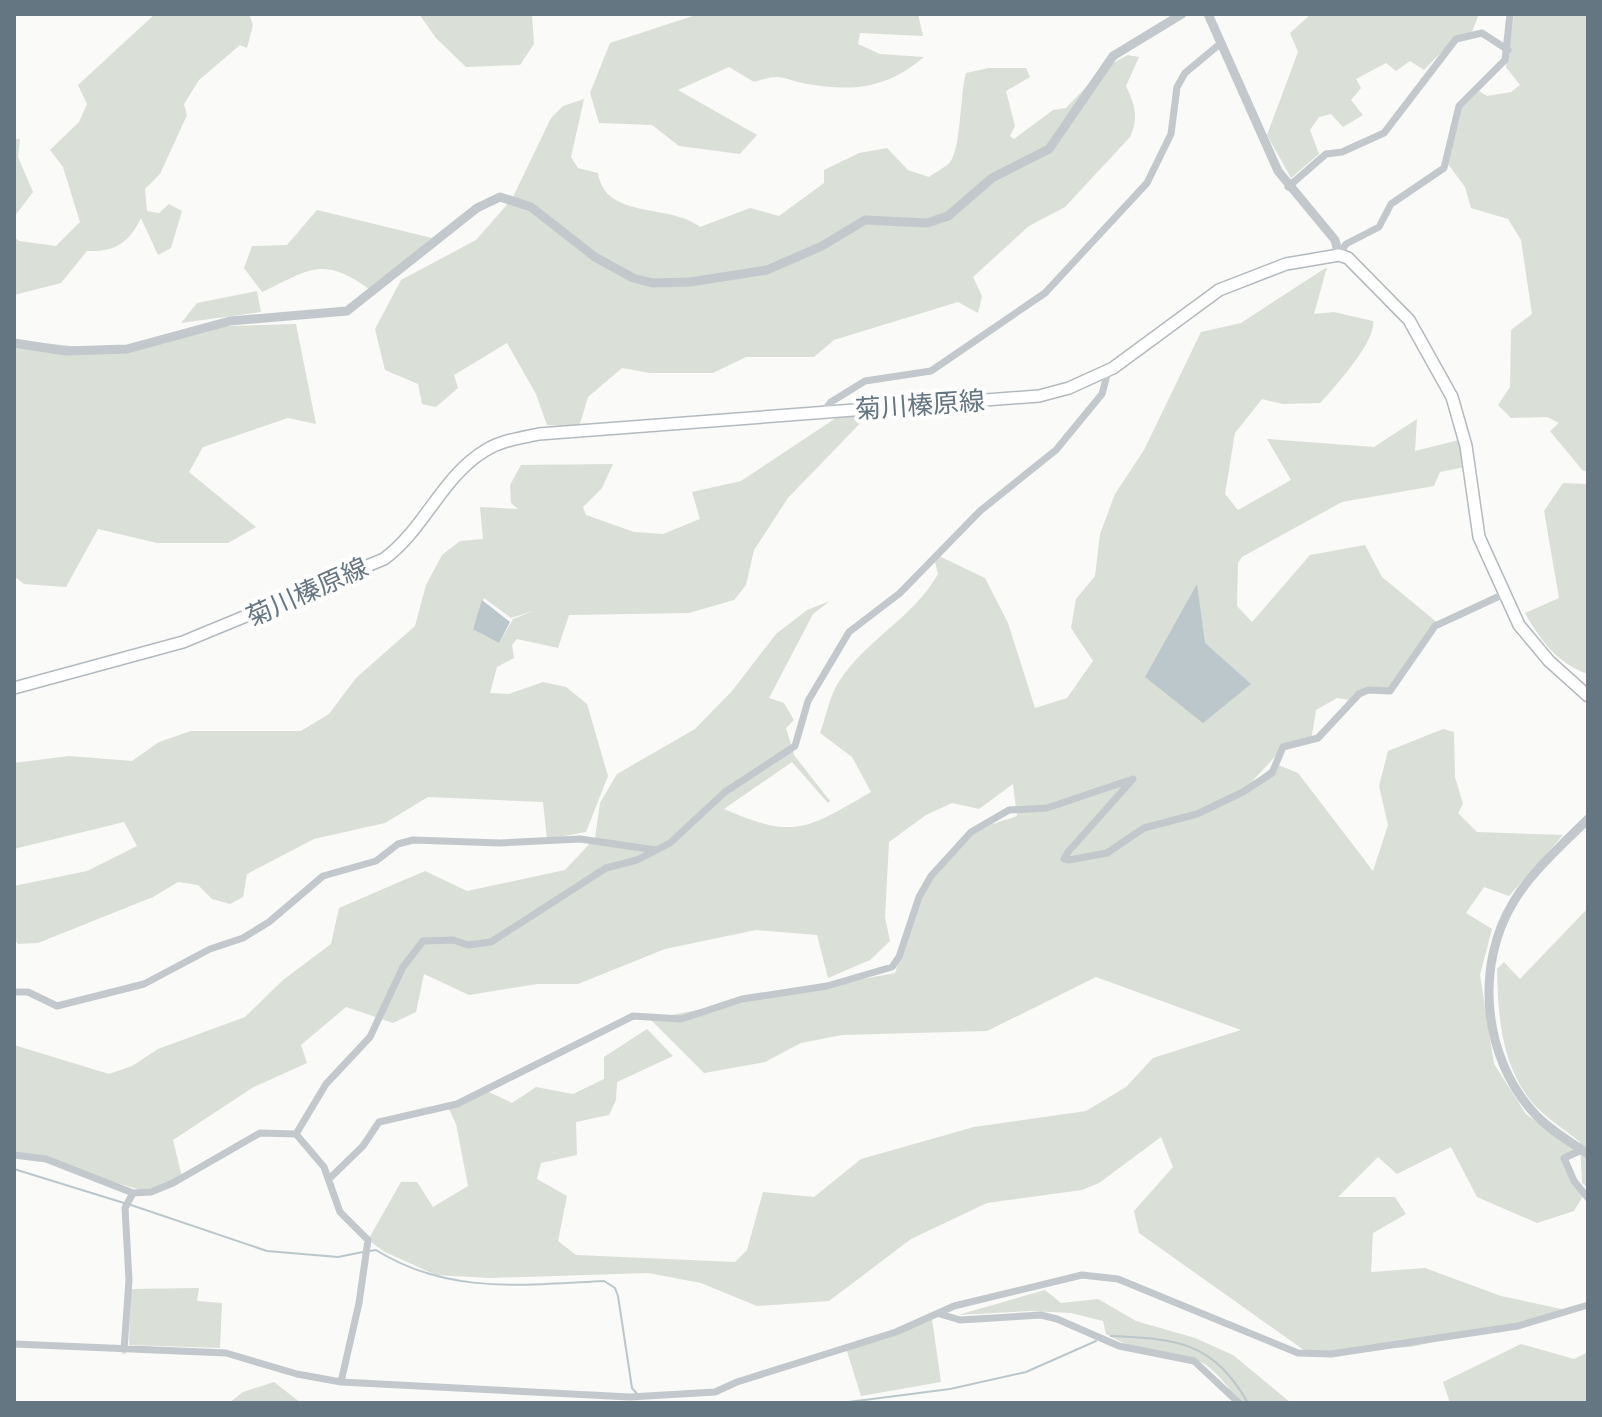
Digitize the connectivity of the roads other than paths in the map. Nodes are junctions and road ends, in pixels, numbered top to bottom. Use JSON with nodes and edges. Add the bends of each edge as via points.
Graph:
{"nodes":[{"id":1,"x":1182,"y":14,"type":"edge"},
{"id":2,"x":1208,"y":14,"type":"edge"},
{"id":3,"x":1510,"y":14,"type":"edge"},
{"id":4,"x":1221,"y":43,"type":"junction"},
{"id":5,"x":1508,"y":50,"type":"junction"},
{"id":6,"x":1288,"y":187,"type":"junction"},
{"id":7,"x":1339,"y":255,"type":"junction"},
{"id":8,"x":14,"y":343,"type":"edge"},
{"id":9,"x":1108,"y":371,"type":"junction"},
{"id":10,"x":824,"y":411,"type":"junction"},
{"id":11,"x":1504,"y":594,"type":"junction"},
{"id":12,"x":14,"y":688,"type":"edge"},
{"id":13,"x":1588,"y":696,"type":"edge"},
{"id":14,"x":1588,"y":819,"type":"edge"},
{"id":15,"x":656,"y":850,"type":"junction"},
{"id":16,"x":14,"y":992,"type":"edge"},
{"id":17,"x":296,"y":1134,"type":"junction"},
{"id":18,"x":1585,"y":1152,"type":"edge"},
{"id":19,"x":14,"y":1155,"type":"edge"},
{"id":20,"x":330,"y":1178,"type":"junction"},
{"id":21,"x":132,"y":1196,"type":"junction"},
{"id":22,"x":1588,"y":1198,"type":"edge"},
{"id":23,"x":1588,"y":1305,"type":"edge"},
{"id":24,"x":940,"y":1314,"type":"junction"},
{"id":25,"x":14,"y":1344,"type":"edge"},
{"id":26,"x":124,"y":1350,"type":"junction"},
{"id":27,"x":341,"y":1382,"type":"junction"},
{"id":28,"x":715,"y":1392,"type":"junction"},
{"id":29,"x":715,"y":1403,"type":"edge"},
{"id":30,"x":1239,"y":1403,"type":"edge"}],
"edges":[{"from":1,"to":8,"type":"street","via":[[1113,56],[1049,149],[992,178],[948,216],[927,223],[865,220],[767,270],[690,282],[633,278],[612,269],[531,207],[500,197],[477,208],[347,311],[230,321],[127,349],[66,351]]},
{"from":2,"to":4,"type":"street"},
{"from":3,"to":5,"type":"street"},
{"from":4,"to":6,"type":"street"},
{"from":4,"to":10,"type":"street","via":[[1185,73],[1177,87],[1171,134],[1147,183],[1050,289],[931,371],[865,381]]},
{"from":5,"to":6,"type":"street","via":[[1482,33],[1456,39],[1393,125],[1359,145],[1326,154]]},
{"from":5,"to":7,"type":"street","via":[[1497,71],[1459,106],[1444,168],[1391,204],[1379,227],[1346,244]]},
{"from":6,"to":7,"type":"street","via":[[1335,240]]},
{"from":7,"to":9,"type":"main road","name":"菊川榛原線","via":[[1286,264],[1219,290]]},
{"from":7,"to":11,"type":"main road","via":[[1357,264],[1409,320],[1452,397],[1466,446],[1479,537]]},
{"from":9,"to":10,"type":"main road","name":"菊川榛原線","via":[[1039,396]]},
{"from":9,"to":15,"type":"street","via":[[1102,394],[1056,450],[980,511],[900,593],[849,632],[808,701],[795,746],[725,792]]},
{"from":10,"to":12,"type":"main road","name":"菊川榛原線","via":[[508,440],[471,460],[406,543],[384,559],[183,642]]},
{"from":11,"to":13,"type":"main road","via":[[1532,642]]},
{"from":11,"to":20,"type":"street","via":[[1435,626],[1390,691],[1359,694],[1318,738],[1283,747],[1272,773],[1197,814],[1144,828],[1107,853],[1069,860],[1064,859],[1068,852],[1133,779],[1047,808],[1009,810],[985,821],[931,876],[892,967],[827,986],[742,999],[681,1019],[633,1016],[457,1104],[379,1122]]},
{"from":14,"to":18,"type":"street","via":[[1514,901],[1497,937],[1489,978],[1495,1041],[1514,1085],[1540,1119]]},
{"from":15,"to":16,"type":"street","via":[[580,839],[413,840],[376,861],[323,876],[243,938],[144,984],[57,1006],[28,992]]},
{"from":15,"to":17,"type":"street","via":[[606,868],[491,942],[423,941],[403,967],[370,1037],[326,1084]]},
{"from":17,"to":20,"type":"street"},
{"from":17,"to":21,"type":"street","via":[[260,1133],[173,1183]]},
{"from":18,"to":22,"type":"street","via":[[1564,1158]]},
{"from":19,"to":21,"type":"street","via":[[46,1159]]},
{"from":20,"to":27,"type":"street","via":[[340,1212],[368,1240]]},
{"from":21,"to":26,"type":"street","via":[[125,1208],[129,1280]]},
{"from":23,"to":24,"type":"street","via":[[1518,1326],[1331,1354],[1298,1353],[1118,1279],[1082,1275],[968,1301]]},
{"from":24,"to":28,"type":"street"},
{"from":24,"to":30,"type":"street","via":[[960,1320],[1041,1315],[1057,1319],[1119,1346],[1194,1361]]},
{"from":25,"to":26,"type":"street"},
{"from":26,"to":27,"type":"street","via":[[226,1353]]},
{"from":27,"to":28,"type":"street","via":[[633,1397]]},
{"from":28,"to":29,"type":"street"}]}
